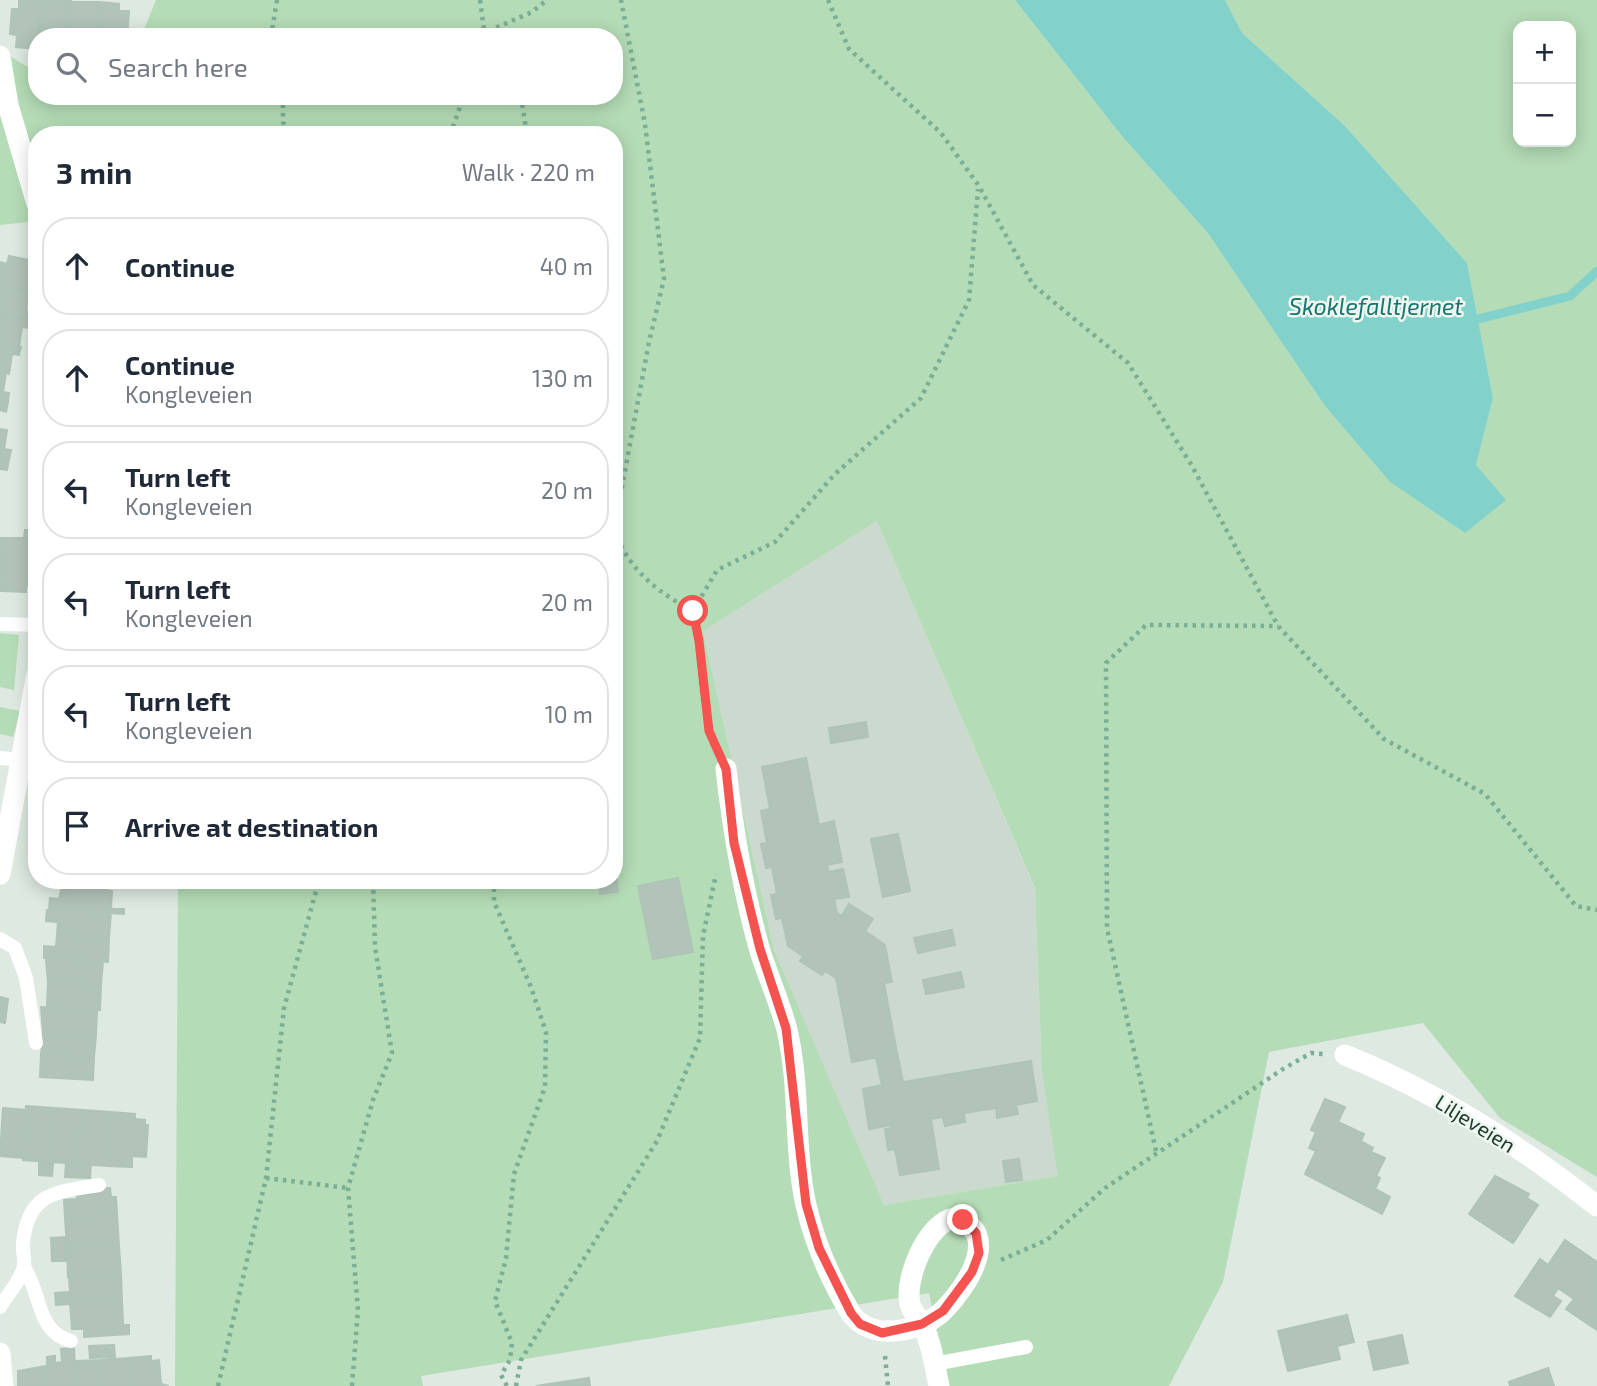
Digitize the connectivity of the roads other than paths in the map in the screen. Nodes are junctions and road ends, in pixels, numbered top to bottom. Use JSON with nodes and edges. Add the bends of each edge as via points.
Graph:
{"nodes":[{"id":1,"x":0,"y":56,"type":"edge"},
{"id":2,"x":28,"y":173,"type":"edge"},
{"id":3,"x":0,"y":624,"type":"edge"},
{"id":4,"x":28,"y":625,"type":"edge"},
{"id":5,"x":28,"y":726,"type":"edge"},
{"id":6,"x":0,"y":758,"type":"edge"},
{"id":7,"x":22,"y":760,"type":"junction"},
{"id":8,"x":726,"y":769,"type":"road end"},
{"id":9,"x":0,"y":874,"type":"edge"},
{"id":10,"x":0,"y":939,"type":"edge"},
{"id":11,"x":36,"y":1043,"type":"dead end"},
{"id":12,"x":1345,"y":1055,"type":"road end"},
{"id":13,"x":99,"y":1185,"type":"dead end"},
{"id":14,"x":1597,"y":1206,"type":"edge"},
{"id":15,"x":24,"y":1267,"type":"junction"},
{"id":16,"x":0,"y":1307,"type":"edge"},
{"id":17,"x":922,"y":1324,"type":"junction"},
{"id":18,"x":71,"y":1341,"type":"dead end"},
{"id":19,"x":1026,"y":1347,"type":"dead end"},
{"id":20,"x":0,"y":1353,"type":"edge"},
{"id":21,"x":934,"y":1364,"type":"junction"},
{"id":22,"x":3,"y":1386,"type":"edge"},
{"id":23,"x":939,"y":1386,"type":"edge"}],
"edges":[{"from":1,"to":2,"type":"street","via":[[8,105]]},
{"from":3,"to":4,"type":"lane"},
{"from":5,"to":7,"type":"street"},
{"from":6,"to":7,"type":"lane"},
{"from":7,"to":9,"type":"street"},
{"from":8,"to":17,"type":"street","via":[[734,843],[760,949],[786,1028],[806,1204],[819,1248],[851,1313],[865,1327],[882,1333]]},
{"from":10,"to":11,"type":"lane","via":[[15,948],[26,978]]},
{"from":12,"to":14,"type":"street","name":"Liljeveien","via":[[1450,1107]]},
{"from":13,"to":15,"type":"lane","via":[[49,1194],[36,1205],[25,1231]]},
{"from":15,"to":16,"type":"lane"},
{"from":15,"to":18,"type":"lane","via":[[34,1282],[49,1329],[56,1337]]},
{"from":17,"to":17,"type":"street","via":[[911,1308],[909,1291],[925,1242],[944,1220],[963,1220],[976,1233],[979,1253],[972,1272],[943,1311]]},
{"from":17,"to":21,"type":"street"},
{"from":19,"to":21,"type":"lane"},
{"from":20,"to":22,"type":"street"},
{"from":21,"to":23,"type":"street"}]}
